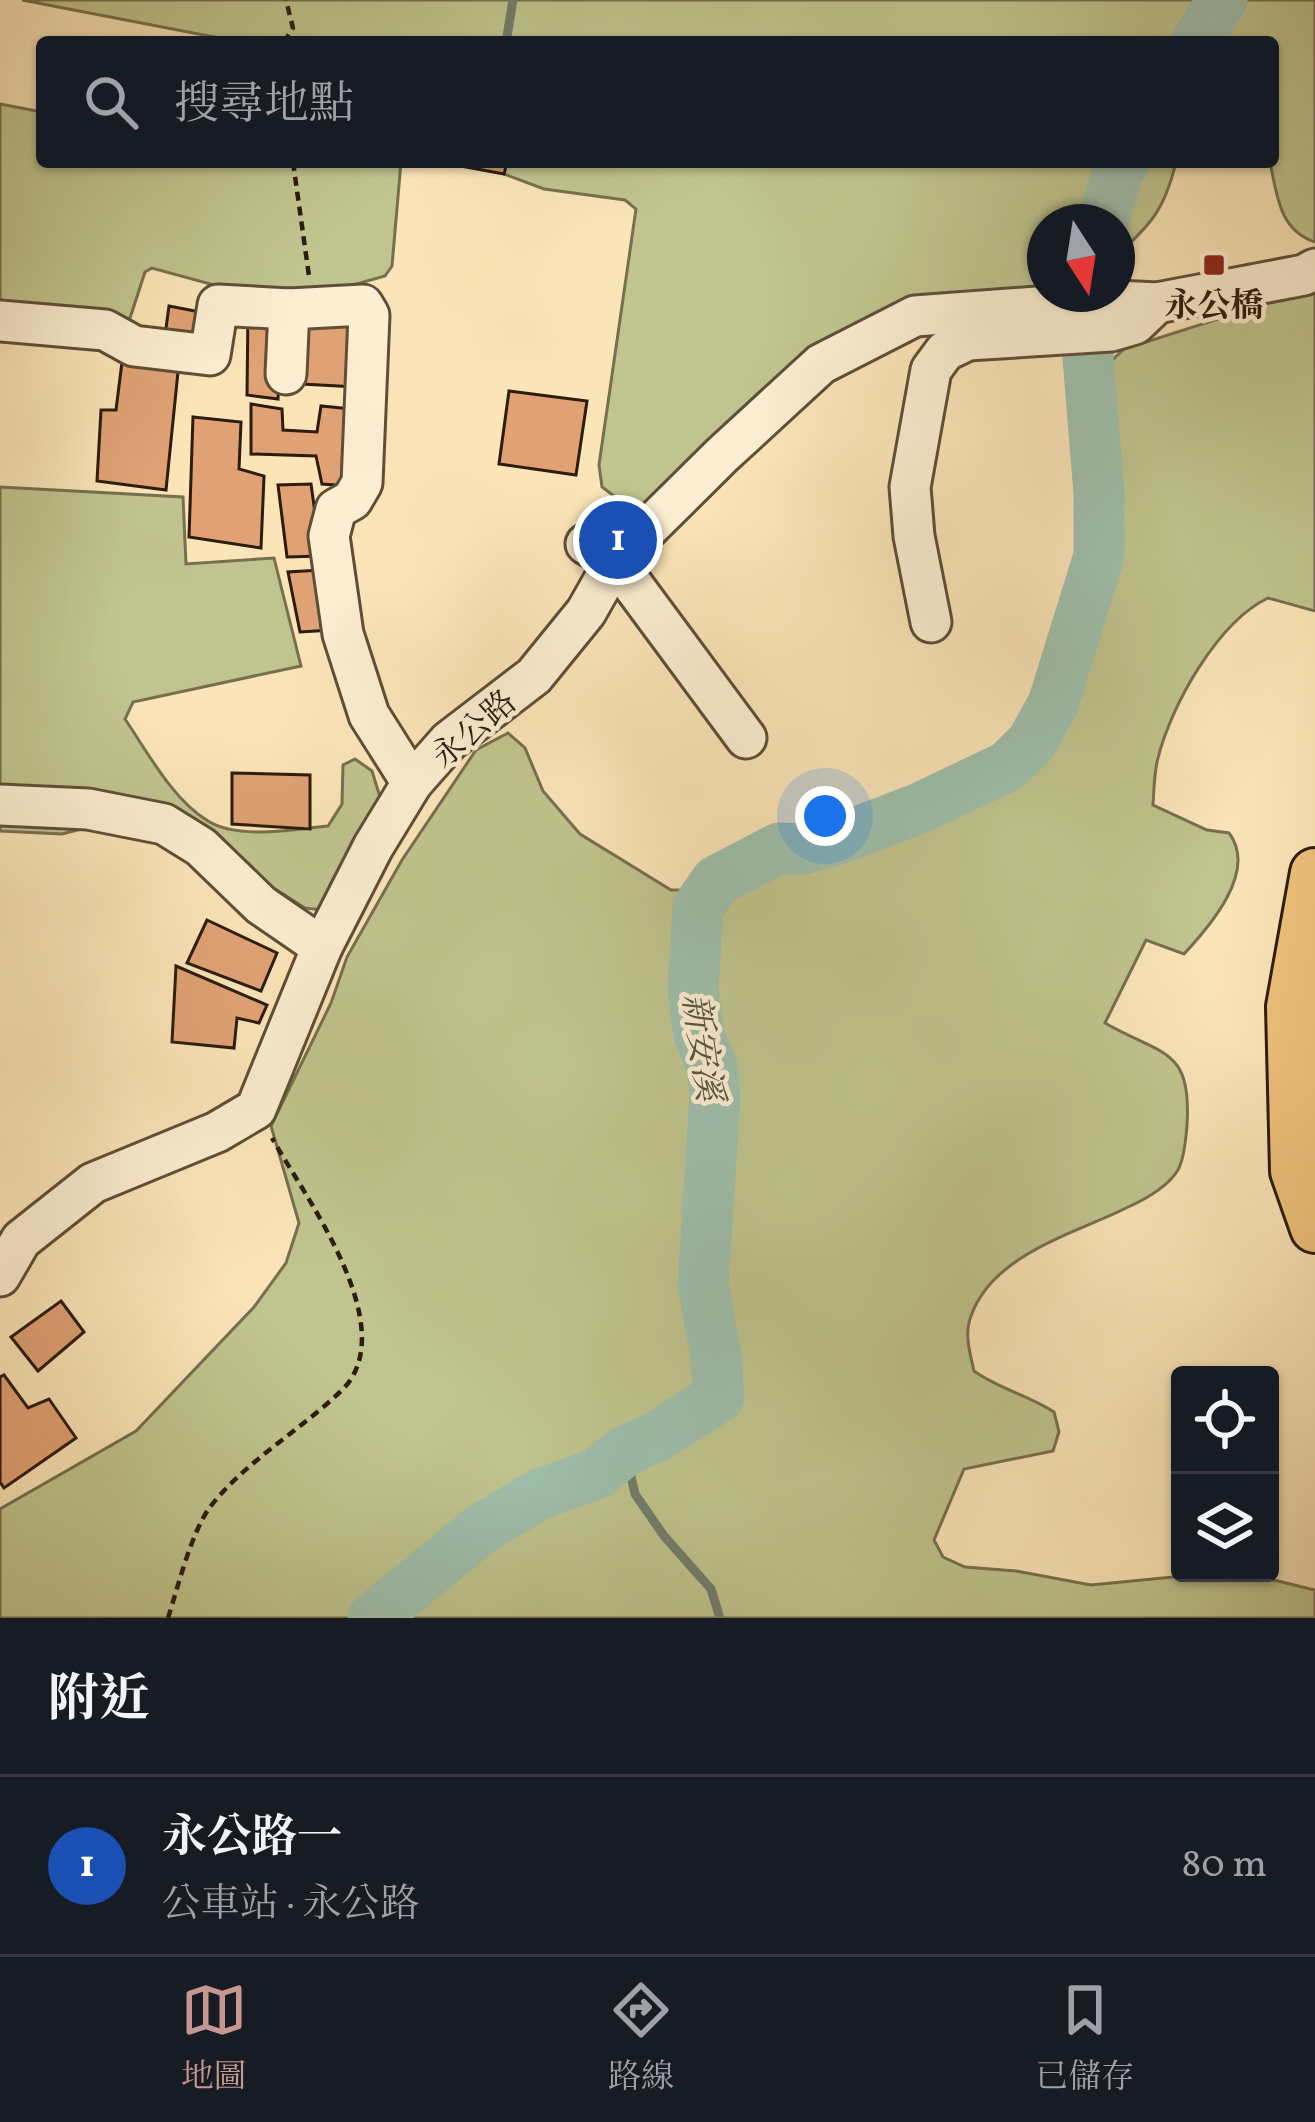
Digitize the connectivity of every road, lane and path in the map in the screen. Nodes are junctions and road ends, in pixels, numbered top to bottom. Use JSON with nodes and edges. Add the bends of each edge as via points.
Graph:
{"nodes":[{"id":1,"x":286,"y":0,"type":"edge"},
{"id":2,"x":288,"y":36,"type":"edge"},
{"id":3,"x":293,"y":168,"type":"edge"},
{"id":4,"x":1315,"y":268,"type":"edge"},
{"id":5,"x":301,"y":307,"type":"junction"},
{"id":6,"x":0,"y":321,"type":"edge"},
{"id":7,"x":1063,"y":321,"type":"junction"},
{"id":8,"x":286,"y":374,"type":"dead end"},
{"id":9,"x":601,"y":553,"type":"junction"},
{"id":10,"x":931,"y":622,"type":"dead end"},
{"id":11,"x":746,"y":738,"type":"dead end"},
{"id":12,"x":412,"y":783,"type":"junction"},
{"id":13,"x":0,"y":805,"type":"edge"},
{"id":14,"x":1315,"y":873,"type":"edge"},
{"id":15,"x":322,"y":947,"type":"junction"},
{"id":16,"x":256,"y":1109,"type":"junction"},
{"id":17,"x":1315,"y":1228,"type":"edge"},
{"id":18,"x":0,"y":1276,"type":"edge"},
{"id":19,"x":168,"y":1618,"type":"edge"}],
"edges":[{"from":1,"to":2,"type":"path"},
{"from":3,"to":5,"type":"path"},
{"from":4,"to":7,"type":"street"},
{"from":5,"to":6,"type":"street","via":[[218,305],[210,355],[134,346],[105,330]]},
{"from":5,"to":8,"type":"street"},
{"from":5,"to":12,"type":"street","via":[[363,305],[369,315],[362,483],[335,509],[329,536],[343,634],[369,715]]},
{"from":7,"to":9,"type":"street","name":"永公路","via":[[915,316],[821,364]]},
{"from":7,"to":10,"type":"street","via":[[968,340],[931,370],[910,487]]},
{"from":9,"to":11,"type":"street"},
{"from":9,"to":12,"type":"street","name":"永公路","via":[[586,612],[534,676],[449,741]]},
{"from":12,"to":15,"type":"street","name":"永公路"},
{"from":13,"to":15,"type":"street","via":[[88,809],[164,824]]},
{"from":14,"to":17,"type":"main road","via":[[1291,1006],[1295,1171]]},
{"from":15,"to":16,"type":"street","name":"永公路"},
{"from":16,"to":18,"type":"street","via":[[93,1183],[21,1240]]},
{"from":16,"to":19,"type":"path","via":[[345,1268],[363,1355],[343,1390],[207,1510]]}]}
